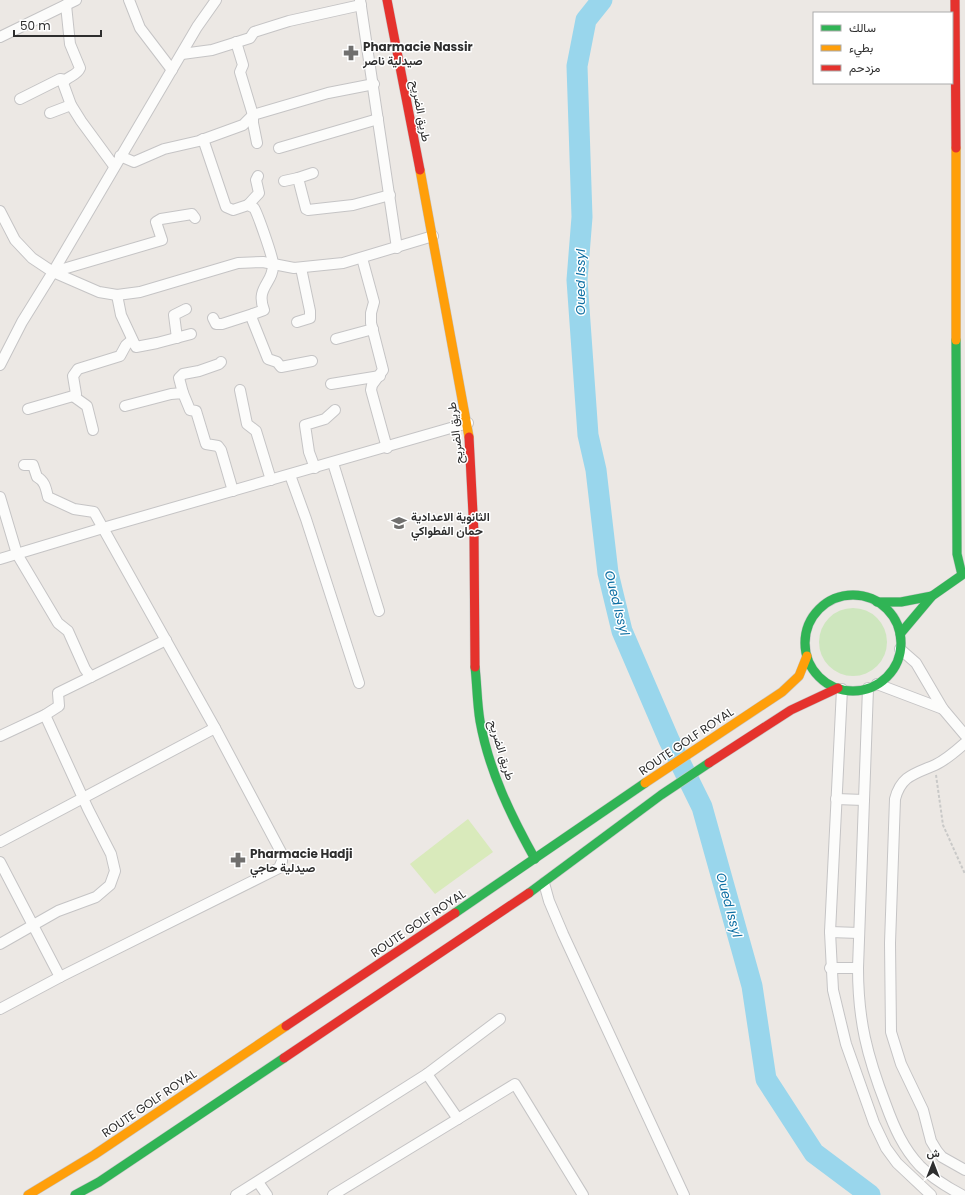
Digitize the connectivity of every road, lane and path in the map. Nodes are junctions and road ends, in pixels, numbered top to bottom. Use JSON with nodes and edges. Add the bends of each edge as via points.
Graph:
{"nodes":[{"id":1,"x":129,"y":0,"type":"edge"},
{"id":2,"x":216,"y":0,"type":"edge"},
{"id":3,"x":387,"y":0,"type":"edge"},
{"id":4,"x":956,"y":0,"type":"edge"},
{"id":5,"x":71,"y":2,"type":"edge"},
{"id":6,"x":361,"y":2,"type":"edge"},
{"id":7,"x":0,"y":37,"type":"edge"},
{"id":8,"x":236,"y":42,"type":"junction"},
{"id":9,"x":960,"y":44,"type":"edge"},
{"id":10,"x":182,"y":54,"type":"junction"},
{"id":11,"x":172,"y":70,"type":"junction"},
{"id":12,"x":64,"y":80,"type":"junction"},
{"id":13,"x":374,"y":84,"type":"junction"},
{"id":14,"x":20,"y":99,"type":"dead end"},
{"id":15,"x":71,"y":105,"type":"junction"},
{"id":16,"x":50,"y":113,"type":"dead end"},
{"id":17,"x":253,"y":115,"type":"junction"},
{"id":18,"x":378,"y":119,"type":"junction"},
{"id":19,"x":203,"y":139,"type":"junction"},
{"id":20,"x":256,"y":143,"type":"dead end"},
{"id":21,"x":279,"y":148,"type":"dead end"},
{"id":22,"x":120,"y":156,"type":"junction"},
{"id":23,"x":114,"y":166,"type":"junction"},
{"id":24,"x":313,"y":173,"type":"dead end"},
{"id":25,"x":258,"y":176,"type":"dead end"},
{"id":26,"x":298,"y":178,"type":"junction"},
{"id":27,"x":284,"y":181,"type":"dead end"},
{"id":28,"x":390,"y":195,"type":"junction"},
{"id":29,"x":248,"y":205,"type":"junction"},
{"id":30,"x":0,"y":211,"type":"edge"},
{"id":31,"x":195,"y":218,"type":"dead end"},
{"id":32,"x":433,"y":236,"type":"junction"},
{"id":33,"x":397,"y":248,"type":"junction"},
{"id":34,"x":362,"y":258,"type":"junction"},
{"id":35,"x":273,"y":264,"type":"junction"},
{"id":36,"x":301,"y":268,"type":"junction"},
{"id":37,"x":53,"y":272,"type":"junction"},
{"id":38,"x":117,"y":295,"type":"junction"},
{"id":39,"x":186,"y":309,"type":"dead end"},
{"id":40,"x":253,"y":314,"type":"junction"},
{"id":41,"x":213,"y":318,"type":"dead end"},
{"id":42,"x":297,"y":322,"type":"dead end"},
{"id":43,"x":373,"y":329,"type":"junction"},
{"id":44,"x":191,"y":334,"type":"dead end"},
{"id":45,"x":177,"y":338,"type":"junction"},
{"id":46,"x":336,"y":339,"type":"dead end"},
{"id":47,"x":132,"y":340,"type":"junction"},
{"id":48,"x":312,"y":361,"type":"dead end"},
{"id":49,"x":221,"y":362,"type":"dead end"},
{"id":50,"x":0,"y":365,"type":"edge"},
{"id":51,"x":380,"y":376,"type":"junction"},
{"id":52,"x":331,"y":384,"type":"dead end"},
{"id":53,"x":240,"y":390,"type":"dead end"},
{"id":54,"x":182,"y":394,"type":"junction"},
{"id":55,"x":73,"y":396,"type":"junction"},
{"id":56,"x":961,"y":399,"type":"edge"},
{"id":57,"x":125,"y":406,"type":"dead end"},
{"id":58,"x":28,"y":409,"type":"dead end"},
{"id":59,"x":335,"y":410,"type":"dead end"},
{"id":60,"x":468,"y":423,"type":"junction"},
{"id":61,"x":93,"y":430,"type":"dead end"},
{"id":62,"x":387,"y":448,"type":"junction"},
{"id":63,"x":333,"y":463,"type":"junction"},
{"id":64,"x":24,"y":466,"type":"dead end"},
{"id":65,"x":315,"y":468,"type":"junction"},
{"id":66,"x":290,"y":475,"type":"junction"},
{"id":67,"x":270,"y":480,"type":"junction"},
{"id":68,"x":233,"y":491,"type":"junction"},
{"id":69,"x":0,"y":497,"type":"edge"},
{"id":70,"x":103,"y":528,"type":"junction"},
{"id":71,"x":17,"y":554,"type":"junction"},
{"id":72,"x":0,"y":559,"type":"edge"},
{"id":73,"x":964,"y":575,"type":"edge"},
{"id":74,"x":932,"y":596,"type":"junction"},
{"id":75,"x":877,"y":602,"type":"junction"},
{"id":76,"x":379,"y":611,"type":"dead end"},
{"id":77,"x":900,"y":634,"type":"junction"},
{"id":78,"x":166,"y":640,"type":"junction"},
{"id":79,"x":900,"y":649,"type":"junction"},
{"id":80,"x":807,"y":656,"type":"junction"},
{"id":81,"x":91,"y":677,"type":"junction"},
{"id":82,"x":359,"y":683,"type":"dead end"},
{"id":83,"x":872,"y":686,"type":"junction"},
{"id":84,"x":840,"y":689,"type":"junction"},
{"id":85,"x":943,"y":709,"type":"junction"},
{"id":86,"x":45,"y":715,"type":"junction"},
{"id":87,"x":215,"y":728,"type":"junction"},
{"id":88,"x":965,"y":735,"type":"edge"},
{"id":89,"x":0,"y":736,"type":"edge"},
{"id":90,"x":965,"y":743,"type":"edge"},
{"id":91,"x":936,"y":764,"type":"junction"},
{"id":92,"x":82,"y":797,"type":"junction"},
{"id":93,"x":836,"y":799,"type":"junction"},
{"id":94,"x":864,"y":800,"type":"junction"},
{"id":95,"x":0,"y":842,"type":"edge"},
{"id":96,"x":535,"y":859,"type":"junction"},
{"id":97,"x":0,"y":862,"type":"edge"},
{"id":98,"x":965,"y":874,"type":"edge"},
{"id":99,"x":544,"y":883,"type":"junction"},
{"id":100,"x":34,"y":926,"type":"junction"},
{"id":101,"x":830,"y":932,"type":"junction"},
{"id":102,"x":859,"y":933,"type":"junction"},
{"id":103,"x":0,"y":944,"type":"edge"},
{"id":104,"x":830,"y":968,"type":"junction"},
{"id":105,"x":858,"y":968,"type":"junction"},
{"id":106,"x":60,"y":977,"type":"junction"},
{"id":107,"x":0,"y":1009,"type":"edge"},
{"id":108,"x":500,"y":1019,"type":"dead end"},
{"id":109,"x":428,"y":1074,"type":"junction"},
{"id":110,"x":458,"y":1118,"type":"junction"},
{"id":111,"x":965,"y":1170,"type":"edge"},
{"id":112,"x":258,"y":1182,"type":"junction"},
{"id":113,"x":28,"y":1195,"type":"edge"},
{"id":114,"x":75,"y":1195,"type":"edge"},
{"id":115,"x":236,"y":1195,"type":"edge"},
{"id":116,"x":267,"y":1195,"type":"edge"},
{"id":117,"x":334,"y":1195,"type":"edge"},
{"id":118,"x":583,"y":1195,"type":"edge"},
{"id":119,"x":684,"y":1195,"type":"edge"},
{"id":120,"x":931,"y":1195,"type":"edge"},
{"id":121,"x":962,"y":1195,"type":"edge"}],
"edges":[{"from":1,"to":11,"type":"street","via":[[140,28]]},
{"from":2,"to":10,"type":"street"},
{"from":3,"to":32,"type":"street","name":"طريق الضريح"},
{"from":4,"to":9,"type":"street"},
{"from":5,"to":7,"type":"street"},
{"from":5,"to":12,"type":"street","via":[[70,44],[80,68],[79,72]]},
{"from":6,"to":8,"type":"street","via":[[254,32],[250,38]]},
{"from":6,"to":13,"type":"street"},
{"from":8,"to":10,"type":"street","via":[[212,50]]},
{"from":8,"to":17,"type":"street","via":[[242,65],[240,72]]},
{"from":9,"to":56,"type":"street"},
{"from":10,"to":11,"type":"street"},
{"from":11,"to":22,"type":"street"},
{"from":12,"to":14,"type":"street","via":[[60,79]]},
{"from":12,"to":15,"type":"street","via":[[62,83]]},
{"from":13,"to":17,"type":"street","via":[[328,93]]},
{"from":13,"to":18,"type":"street"},
{"from":15,"to":16,"type":"street"},
{"from":15,"to":23,"type":"street"},
{"from":17,"to":19,"type":"street","via":[[243,125]]},
{"from":17,"to":20,"type":"street"},
{"from":18,"to":21,"type":"street"},
{"from":18,"to":28,"type":"street"},
{"from":19,"to":22,"type":"street","via":[[164,149],[134,162]]},
{"from":19,"to":29,"type":"street","via":[[226,207],[233,210]]},
{"from":22,"to":23,"type":"street"},
{"from":23,"to":37,"type":"street"},
{"from":24,"to":26,"type":"street"},
{"from":25,"to":29,"type":"street","via":[[256,180],[259,193]]},
{"from":26,"to":27,"type":"street"},
{"from":26,"to":28,"type":"street","via":[[304,204],[308,210],[353,205]]},
{"from":28,"to":33,"type":"street"},
{"from":29,"to":35,"type":"street","via":[[254,209],[267,240]]},
{"from":30,"to":37,"type":"street","via":[[21,249]]},
{"from":31,"to":37,"type":"street","via":[[192,214],[161,219],[156,222],[162,240]]},
{"from":32,"to":33,"type":"street"},
{"from":32,"to":60,"type":"street","name":"طريق الضريح"},
{"from":33,"to":34,"type":"street"},
{"from":34,"to":36,"type":"street"},
{"from":34,"to":43,"type":"street","via":[[374,302],[371,313]]},
{"from":35,"to":36,"type":"street"},
{"from":35,"to":38,"type":"street","via":[[238,263],[140,292]]},
{"from":35,"to":40,"type":"street","via":[[261,293],[264,310]]},
{"from":36,"to":42,"type":"street","via":[[310,318]]},
{"from":37,"to":38,"type":"street","via":[[99,292]]},
{"from":37,"to":50,"type":"street","via":[[22,322]]},
{"from":38,"to":47,"type":"street","via":[[121,315]]},
{"from":39,"to":45,"type":"street","via":[[174,315]]},
{"from":40,"to":41,"type":"street","via":[[222,324],[216,324]]},
{"from":40,"to":48,"type":"street","via":[[252,319],[270,361],[277,362],[281,368]]},
{"from":43,"to":46,"type":"street"},
{"from":43,"to":51,"type":"street","via":[[382,363],[383,370]]},
{"from":44,"to":45,"type":"street"},
{"from":45,"to":47,"type":"street","via":[[136,347]]},
{"from":47,"to":55,"type":"street","via":[[120,356],[78,369],[73,376],[76,394]]},
{"from":49,"to":54,"type":"street","via":[[183,374],[179,378]]},
{"from":51,"to":52,"type":"street"},
{"from":51,"to":62,"type":"street","via":[[371,390]]},
{"from":53,"to":67,"type":"street","via":[[247,424],[256,431]]},
{"from":54,"to":57,"type":"street","via":[[170,394]]},
{"from":54,"to":68,"type":"street","via":[[190,410],[196,411],[206,444],[218,446],[221,450]]},
{"from":55,"to":58,"type":"street"},
{"from":55,"to":61,"type":"street","via":[[87,406]]},
{"from":56,"to":73,"type":"street","via":[[956,554]]},
{"from":59,"to":65,"type":"street","via":[[325,419],[305,425],[309,452]]},
{"from":60,"to":62,"type":"street"},
{"from":60,"to":96,"type":"street","name":"طريق الضريح","via":[[473,495],[475,664],[480,721],[492,768],[510,814]]},
{"from":62,"to":63,"type":"street"},
{"from":63,"to":65,"type":"street"},
{"from":63,"to":76,"type":"street"},
{"from":64,"to":70,"type":"street","via":[[33,465],[37,477],[44,484],[48,498],[74,509],[94,512]]},
{"from":65,"to":66,"type":"street"},
{"from":66,"to":67,"type":"street"},
{"from":66,"to":82,"type":"street"},
{"from":67,"to":68,"type":"street"},
{"from":68,"to":70,"type":"street"},
{"from":69,"to":71,"type":"street"},
{"from":70,"to":71,"type":"street"},
{"from":70,"to":78,"type":"street"},
{"from":71,"to":72,"type":"street"},
{"from":71,"to":81,"type":"street","via":[[58,623],[68,631]]},
{"from":73,"to":74,"type":"street"},
{"from":74,"to":75,"type":"street","via":[[901,602]]},
{"from":74,"to":77,"type":"street"},
{"from":75,"to":77,"type":"street","via":[[888,610]]},
{"from":75,"to":80,"type":"street","via":[[864,596],[850,595],[836,598],[824,605],[807,628]]},
{"from":77,"to":79,"type":"street"},
{"from":78,"to":81,"type":"street"},
{"from":78,"to":87,"type":"street"},
{"from":79,"to":83,"type":"street","via":[[893,669]]},
{"from":79,"to":85,"type":"street","via":[[916,663]]},
{"from":80,"to":84,"type":"street","via":[[818,676]]},
{"from":80,"to":96,"type":"street","name":"ROUTE GOLF ROYAL","via":[[803,668],[790,686]]},
{"from":81,"to":86,"type":"street","via":[[58,692],[59,706]]},
{"from":83,"to":84,"type":"street","via":[[850,691]]},
{"from":83,"to":85,"type":"street"},
{"from":83,"to":94,"type":"street"},
{"from":84,"to":93,"type":"street"},
{"from":84,"to":99,"type":"street","via":[[778,717],[662,795]]},
{"from":85,"to":88,"type":"street"},
{"from":86,"to":89,"type":"street"},
{"from":86,"to":92,"type":"street"},
{"from":87,"to":92,"type":"street"},
{"from":87,"to":106,"type":"street","via":[[282,854],[279,868]]},
{"from":90,"to":91,"type":"street"},
{"from":91,"to":98,"type":"path","via":[[943,825]]},
{"from":91,"to":111,"type":"street","via":[[905,779],[898,787],[895,799],[890,936],[891,1032],[923,1110],[931,1141],[942,1157]]},
{"from":92,"to":95,"type":"street"},
{"from":92,"to":100,"type":"street","via":[[114,861],[113,878],[110,885],[96,898],[58,911]]},
{"from":93,"to":94,"type":"street"},
{"from":93,"to":101,"type":"street"},
{"from":94,"to":102,"type":"street"},
{"from":96,"to":113,"type":"street","name":"ROUTE GOLF ROYAL","via":[[94,1155]]},
{"from":97,"to":100,"type":"street"},
{"from":99,"to":114,"type":"street","via":[[99,1182]]},
{"from":99,"to":119,"type":"street","via":[[560,927]]},
{"from":100,"to":103,"type":"street"},
{"from":100,"to":106,"type":"street"},
{"from":101,"to":102,"type":"street"},
{"from":101,"to":104,"type":"street"},
{"from":102,"to":105,"type":"street"},
{"from":104,"to":105,"type":"street"},
{"from":104,"to":120,"type":"street","via":[[840,1023],[874,1123],[886,1148],[897,1163]]},
{"from":105,"to":121,"type":"street","via":[[858,1003],[865,1045],[894,1126],[904,1146],[919,1165],[944,1185]]},
{"from":106,"to":107,"type":"street"},
{"from":108,"to":109,"type":"street"},
{"from":109,"to":110,"type":"street"},
{"from":109,"to":112,"type":"street"},
{"from":110,"to":117,"type":"street"},
{"from":110,"to":118,"type":"street","via":[[516,1084]]},
{"from":112,"to":115,"type":"street"},
{"from":112,"to":116,"type":"street"}]}
